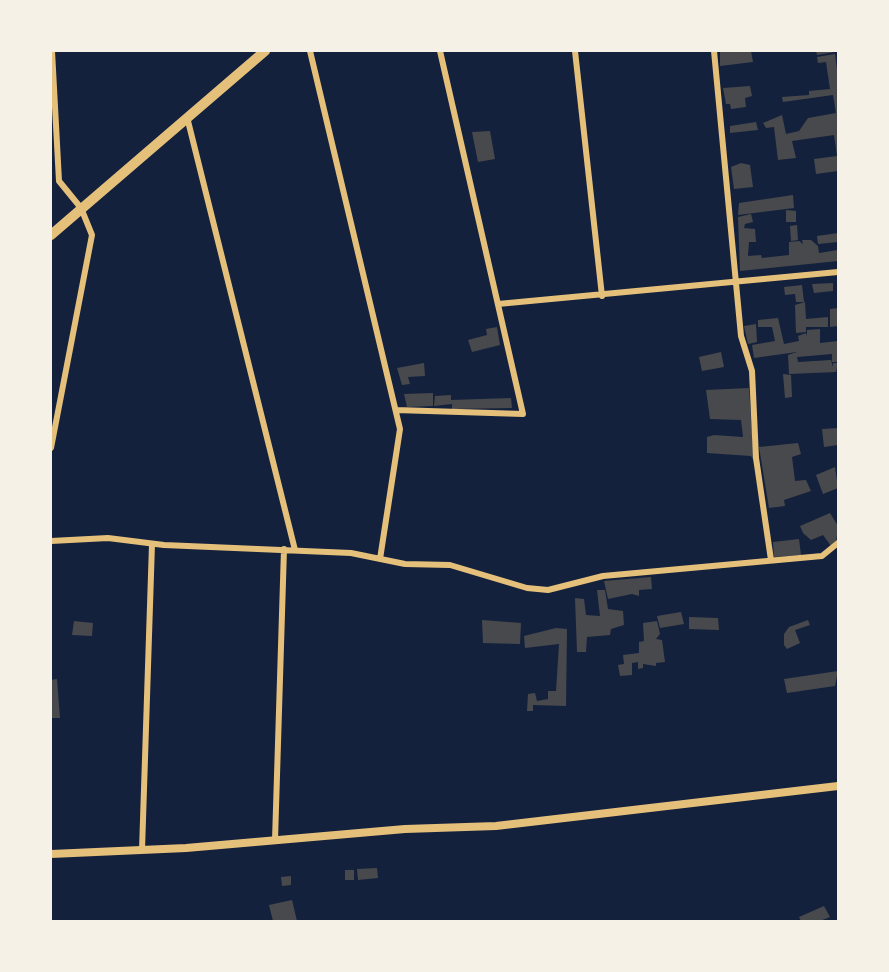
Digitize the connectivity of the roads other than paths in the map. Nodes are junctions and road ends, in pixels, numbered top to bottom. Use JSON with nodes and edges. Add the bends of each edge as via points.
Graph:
{"nodes":[{"id":1,"x":52,"y":51,"type":"edge"},
{"id":2,"x":265,"y":51,"type":"edge"},
{"id":3,"x":310,"y":51,"type":"edge"},
{"id":4,"x":440,"y":51,"type":"edge"},
{"id":5,"x":575,"y":51,"type":"edge"},
{"id":6,"x":714,"y":51,"type":"edge"},
{"id":7,"x":187,"y":117,"type":"junction"},
{"id":8,"x":81,"y":208,"type":"junction"},
{"id":9,"x":51,"y":235,"type":"edge"},
{"id":10,"x":838,"y":272,"type":"edge"},
{"id":11,"x":735,"y":282,"type":"junction"},
{"id":12,"x":602,"y":296,"type":"junction"},
{"id":13,"x":498,"y":304,"type":"junction"},
{"id":14,"x":396,"y":410,"type":"junction"},
{"id":15,"x":51,"y":448,"type":"edge"},
{"id":16,"x":51,"y":541,"type":"edge"},
{"id":17,"x":838,"y":543,"type":"edge"},
{"id":18,"x":152,"y":544,"type":"junction"},
{"id":19,"x":284,"y":549,"type":"junction"},
{"id":20,"x":295,"y":550,"type":"junction"},
{"id":21,"x":380,"y":559,"type":"junction"},
{"id":22,"x":771,"y":560,"type":"junction"},
{"id":23,"x":838,"y":786,"type":"edge"},
{"id":24,"x":275,"y":840,"type":"junction"},
{"id":25,"x":142,"y":850,"type":"junction"},
{"id":26,"x":51,"y":854,"type":"edge"}],
"edges":[{"from":1,"to":8,"type":"street","via":[[58,181]]},
{"from":2,"to":7,"type":"main road"},
{"from":3,"to":14,"type":"street"},
{"from":4,"to":13,"type":"street"},
{"from":5,"to":12,"type":"street"},
{"from":6,"to":11,"type":"street"},
{"from":7,"to":8,"type":"main road"},
{"from":7,"to":20,"type":"street"},
{"from":8,"to":9,"type":"main road"},
{"from":8,"to":15,"type":"street","via":[[92,235]]},
{"from":10,"to":11,"type":"street"},
{"from":11,"to":12,"type":"street"},
{"from":11,"to":22,"type":"street","via":[[741,336],[752,371],[756,458]]},
{"from":12,"to":13,"type":"street"},
{"from":13,"to":14,"type":"street","via":[[523,414]]},
{"from":14,"to":21,"type":"street","via":[[400,429]]},
{"from":16,"to":18,"type":"street","via":[[108,538]]},
{"from":17,"to":22,"type":"street","via":[[822,556]]},
{"from":18,"to":19,"type":"street"},
{"from":18,"to":25,"type":"street"},
{"from":19,"to":20,"type":"street"},
{"from":19,"to":24,"type":"street"},
{"from":20,"to":21,"type":"street"},
{"from":21,"to":22,"type":"street","via":[[450,565],[548,590],[603,576]]},
{"from":23,"to":24,"type":"street","via":[[496,826]]},
{"from":24,"to":25,"type":"street"},
{"from":25,"to":26,"type":"street"}]}
